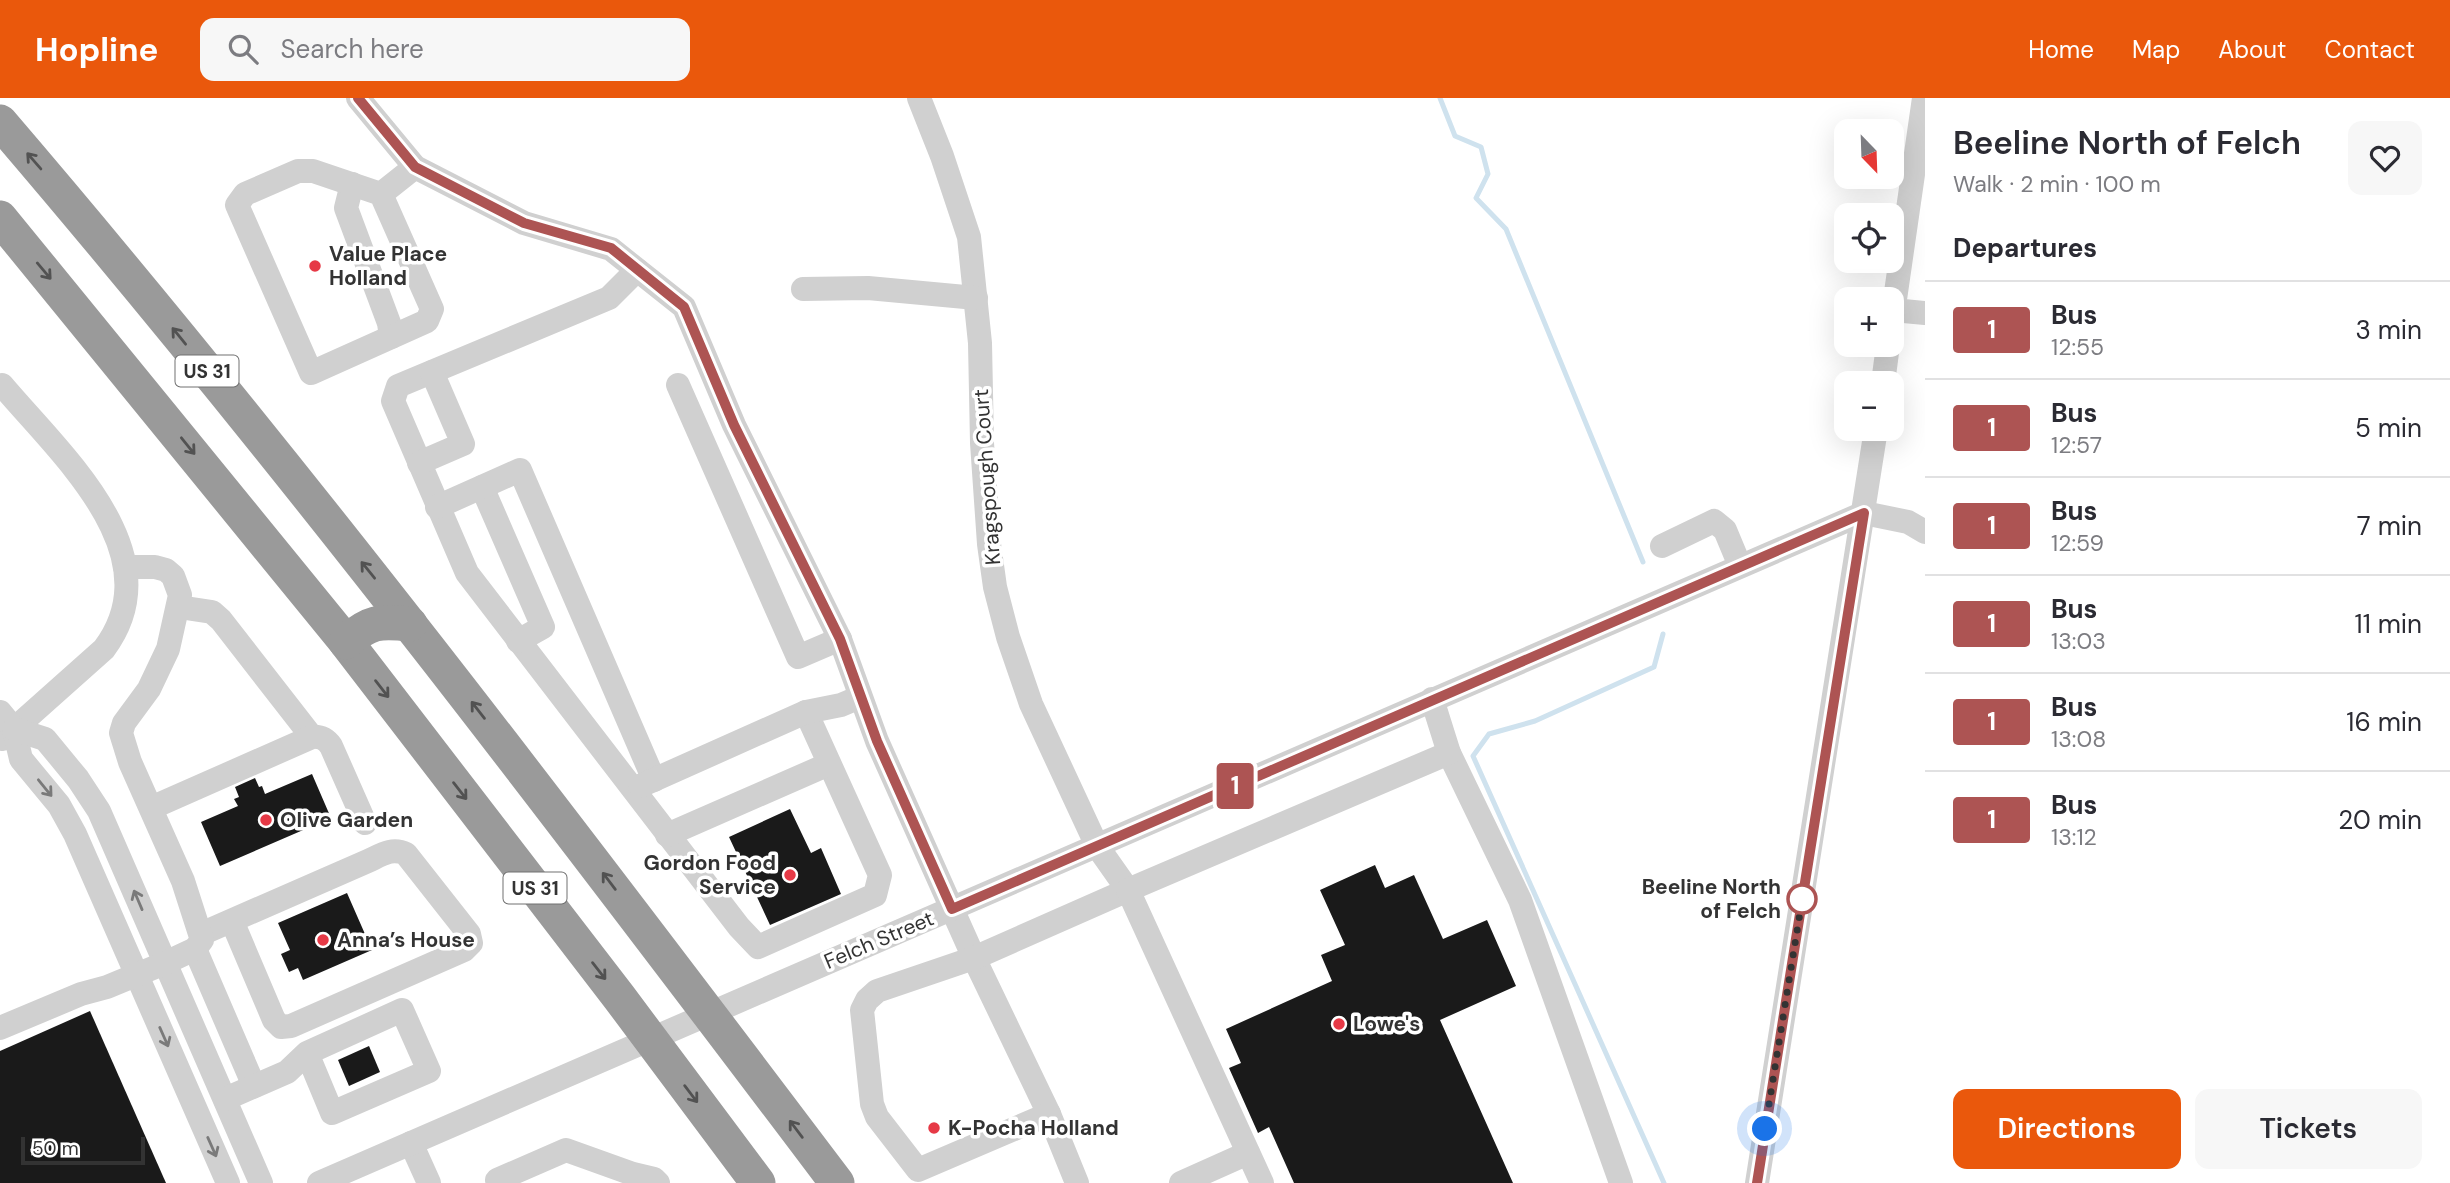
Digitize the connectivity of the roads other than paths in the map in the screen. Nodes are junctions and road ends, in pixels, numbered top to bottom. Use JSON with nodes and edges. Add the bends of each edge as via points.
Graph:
{"nodes":[{"id":1,"x":358,"y":98,"type":"edge"},
{"id":2,"x":919,"y":98,"type":"edge"},
{"id":3,"x":1924,"y":98,"type":"edge"},
{"id":4,"x":0,"y":122,"type":"edge"},
{"id":5,"x":415,"y":167,"type":"junction"},
{"id":6,"x":352,"y":184,"type":"junction"},
{"id":7,"x":381,"y":194,"type":"junction"},
{"id":8,"x":0,"y":218,"type":"edge"},
{"id":9,"x":637,"y":270,"type":"junction"},
{"id":10,"x":1896,"y":287,"type":"edge"},
{"id":11,"x":803,"y":289,"type":"dead end"},
{"id":12,"x":976,"y":298,"type":"junction"},
{"id":13,"x":1925,"y":313,"type":"edge"},
{"id":14,"x":1904,"y":314,"type":"edge"},
{"id":15,"x":391,"y":337,"type":"junction"},
{"id":16,"x":432,"y":372,"type":"junction"},
{"id":17,"x":1,"y":384,"type":"edge"},
{"id":18,"x":678,"y":385,"type":"dead end"},
{"id":19,"x":1874,"y":441,"type":"edge"},
{"id":20,"x":419,"y":463,"type":"junction"},
{"id":21,"x":482,"y":487,"type":"junction"},
{"id":22,"x":437,"y":507,"type":"junction"},
{"id":23,"x":1864,"y":513,"type":"junction"},
{"id":24,"x":1925,"y":532,"type":"edge"},
{"id":25,"x":1662,"y":546,"type":"dead end"},
{"id":26,"x":1740,"y":566,"type":"junction"},
{"id":27,"x":125,"y":567,"type":"junction"},
{"id":28,"x":179,"y":607,"type":"junction"},
{"id":29,"x":410,"y":624,"type":"junction"},
{"id":30,"x":840,"y":639,"type":"junction"},
{"id":31,"x":346,"y":642,"type":"junction"},
{"id":32,"x":518,"y":642,"type":"junction"},
{"id":33,"x":860,"y":698,"type":"junction"},
{"id":34,"x":1432,"y":699,"type":"junction"},
{"id":35,"x":806,"y":712,"type":"junction"},
{"id":36,"x":5,"y":728,"type":"edge"},
{"id":37,"x":312,"y":737,"type":"junction"},
{"id":38,"x":1449,"y":753,"type":"junction"},
{"id":39,"x":829,"y":764,"type":"junction"},
{"id":40,"x":643,"y":785,"type":"junction"},
{"id":41,"x":151,"y":808,"type":"junction"},
{"id":42,"x":365,"y":823,"type":"dead end"},
{"id":43,"x":667,"y":835,"type":"junction"},
{"id":44,"x":1097,"y":846,"type":"junction"},
{"id":45,"x":1128,"y":890,"type":"junction"},
{"id":46,"x":952,"y":909,"type":"junction"},
{"id":47,"x":232,"y":921,"type":"junction"},
{"id":48,"x":198,"y":942,"type":"junction"},
{"id":49,"x":974,"y":958,"type":"junction"},
{"id":50,"x":165,"y":963,"type":"junction"},
{"id":51,"x":137,"y":974,"type":"junction"},
{"id":52,"x":709,"y":1014,"type":"junction"},
{"id":53,"x":0,"y":1028,"type":"edge"},
{"id":54,"x":650,"y":1039,"type":"junction"},
{"id":55,"x":307,"y":1053,"type":"junction"},
{"id":56,"x":254,"y":1086,"type":"junction"},
{"id":57,"x":225,"y":1099,"type":"junction"},
{"id":58,"x":1049,"y":1115,"type":"junction"},
{"id":59,"x":411,"y":1143,"type":"junction"},
{"id":60,"x":1248,"y":1153,"type":"junction"},
{"id":61,"x":623,"y":1179,"type":"edge"},
{"id":62,"x":228,"y":1183,"type":"edge"},
{"id":63,"x":261,"y":1183,"type":"edge"},
{"id":64,"x":319,"y":1183,"type":"edge"},
{"id":65,"x":429,"y":1183,"type":"edge"},
{"id":66,"x":498,"y":1183,"type":"edge"},
{"id":67,"x":658,"y":1183,"type":"edge"},
{"id":68,"x":758,"y":1183,"type":"edge"},
{"id":69,"x":837,"y":1183,"type":"edge"},
{"id":70,"x":1077,"y":1183,"type":"edge"},
{"id":71,"x":1181,"y":1183,"type":"edge"},
{"id":72,"x":1262,"y":1183,"type":"edge"},
{"id":73,"x":1621,"y":1183,"type":"edge"},
{"id":74,"x":1757,"y":1183,"type":"edge"}],
"edges":[{"from":1,"to":5,"type":"street"},
{"from":2,"to":12,"type":"street","name":"Kragspough Court","via":[[968,237]]},
{"from":3,"to":10,"type":"street"},
{"from":29,"to":4,"type":"highway","number":"US 31","one_way":true,"via":[[157,308]]},
{"from":5,"to":7,"type":"street"},
{"from":5,"to":9,"type":"street","via":[[524,223],[611,248]]},
{"from":6,"to":7,"type":"street"},
{"from":6,"to":15,"type":"street","via":[[346,208]]},
{"from":6,"to":15,"type":"street","via":[[313,171],[298,171],[245,194],[237,205],[311,373]]},
{"from":7,"to":15,"type":"street","via":[[432,309],[427,321]]},
{"from":8,"to":31,"type":"highway","number":"US 31","one_way":true},
{"from":9,"to":16,"type":"street","via":[[609,298]]},
{"from":9,"to":30,"type":"street","via":[[684,307],[734,425]]},
{"from":11,"to":12,"type":"street","via":[[868,288]]},
{"from":12,"to":44,"type":"street","name":"Kragspough Court","via":[[995,587],[1031,704]]},
{"from":13,"to":14,"type":"street"},
{"from":16,"to":20,"type":"street","via":[[398,386],[393,401]]},
{"from":16,"to":20,"type":"street","via":[[463,444]]},
{"from":17,"to":27,"type":"street","via":[[101,505],[115,531]]},
{"from":18,"to":30,"type":"street","via":[[798,657]]},
{"from":19,"to":23,"type":"street"},
{"from":20,"to":22,"type":"street"},
{"from":21,"to":22,"type":"street"},
{"from":21,"to":32,"type":"street","via":[[543,627]]},
{"from":21,"to":40,"type":"street","via":[[520,470]]},
{"from":22,"to":32,"type":"street","via":[[467,573]]},
{"from":23,"to":24,"type":"street","via":[[1908,523]]},
{"from":23,"to":26,"type":"street","name":"Felch Street"},
{"from":23,"to":74,"type":"street"},
{"from":25,"to":26,"type":"street","via":[[1714,521],[1725,530]]},
{"from":26,"to":34,"type":"street","name":"Felch Street"},
{"from":27,"to":28,"type":"street","via":[[166,570],[178,585]]},
{"from":27,"to":36,"type":"street","via":[[125,601],[115,635],[90,663]]},
{"from":28,"to":37,"type":"street","via":[[212,612],[221,620]]},
{"from":28,"to":41,"type":"street","via":[[159,670],[121,733]]},
{"from":29,"to":31,"type":"highway","via":[[373,623]]},
{"from":52,"to":29,"type":"highway","number":"US 31","one_way":true},
{"from":30,"to":33,"type":"street"},
{"from":31,"to":54,"type":"highway","number":"US 31","one_way":true},
{"from":32,"to":40,"type":"street"},
{"from":33,"to":35,"type":"street"},
{"from":33,"to":46,"type":"street"},
{"from":34,"to":38,"type":"street"},
{"from":34,"to":44,"type":"street","name":"Felch Street"},
{"from":35,"to":39,"type":"street"},
{"from":35,"to":40,"type":"street"},
{"from":50,"to":36,"type":"street","one_way":true,"via":[[90,796],[45,739]]},
{"from":36,"to":51,"type":"street","one_way":true,"via":[[75,834]]},
{"from":37,"to":41,"type":"street"},
{"from":37,"to":42,"type":"street","via":[[327,740],[331,746]]},
{"from":38,"to":45,"type":"street"},
{"from":38,"to":73,"type":"street","via":[[1520,900]]},
{"from":39,"to":43,"type":"street"},
{"from":39,"to":43,"type":"street","via":[[880,875],[875,895],[758,947]]},
{"from":40,"to":43,"type":"street"},
{"from":41,"to":48,"type":"street","via":[[183,881]]},
{"from":44,"to":45,"type":"street","name":"Kragspough Court"},
{"from":44,"to":46,"type":"street","name":"Felch Street"},
{"from":45,"to":49,"type":"street"},
{"from":45,"to":60,"type":"street","name":"Kragspough Court"},
{"from":46,"to":49,"type":"street"},
{"from":46,"to":52,"type":"street","name":"Felch Street"},
{"from":47,"to":47,"type":"street","via":[[398,850],[407,854],[469,934],[471,943],[452,956],[281,1027]]},
{"from":47,"to":48,"type":"street"},
{"from":48,"to":50,"type":"street"},
{"from":48,"to":56,"type":"street"},
{"from":49,"to":58,"type":"street"},
{"from":49,"to":58,"type":"street","via":[[877,991],[867,1000],[862,1010],[877,1117],[918,1170]]},
{"from":50,"to":51,"type":"street"},
{"from":50,"to":57,"type":"street"},
{"from":51,"to":53,"type":"street"},
{"from":51,"to":62,"type":"street","one_way":true},
{"from":52,"to":54,"type":"street","name":"Felch Street"},
{"from":69,"to":52,"type":"highway","number":"US 31","one_way":true},
{"from":54,"to":59,"type":"street","name":"Felch Street"},
{"from":54,"to":68,"type":"highway","number":"US 31","one_way":true},
{"from":55,"to":55,"type":"street","via":[[402,1010],[429,1071],[332,1113]]},
{"from":55,"to":56,"type":"street","via":[[287,1072]]},
{"from":56,"to":57,"type":"street"},
{"from":57,"to":63,"type":"street"},
{"from":58,"to":70,"type":"street"},
{"from":59,"to":64,"type":"street","name":"Felch Street"},
{"from":59,"to":65,"type":"street"},
{"from":60,"to":71,"type":"street"},
{"from":60,"to":72,"type":"street","name":"Kragspough Court"},
{"from":61,"to":66,"type":"street","via":[[566,1150]]},
{"from":61,"to":67,"type":"street"}]}
